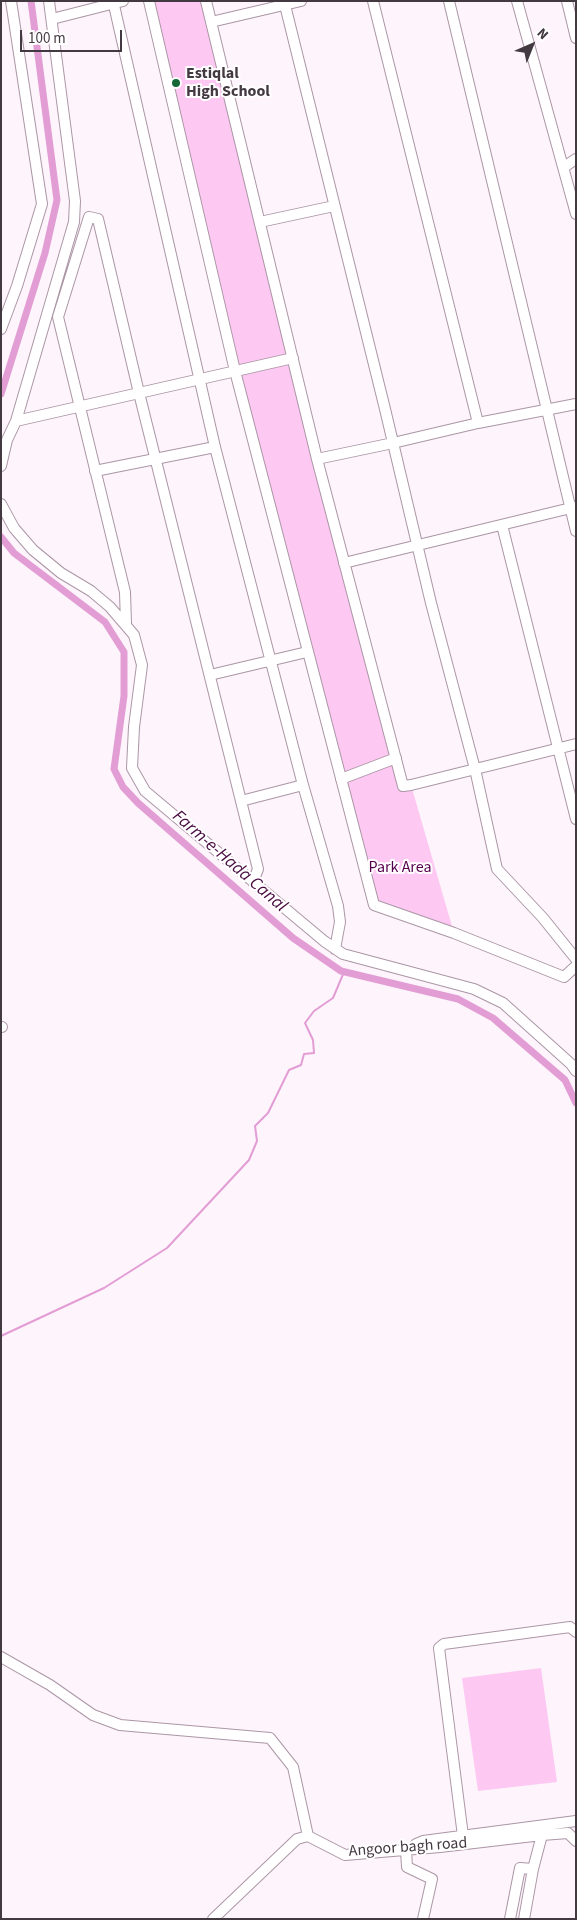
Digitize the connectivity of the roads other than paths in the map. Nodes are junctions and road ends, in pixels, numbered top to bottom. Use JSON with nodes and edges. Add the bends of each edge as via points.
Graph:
{"nodes":[{"id":1,"x":10,"y":1,"type":"edge"},
{"id":2,"x":49,"y":1,"type":"edge"},
{"id":3,"x":149,"y":1,"type":"edge"},
{"id":4,"x":206,"y":1,"type":"edge"},
{"id":5,"x":301,"y":1,"type":"edge"},
{"id":6,"x":373,"y":1,"type":"edge"},
{"id":7,"x":449,"y":1,"type":"edge"},
{"id":8,"x":517,"y":1,"type":"edge"},
{"id":9,"x":567,"y":1,"type":"edge"},
{"id":10,"x":116,"y":2,"type":"edge"},
{"id":11,"x":285,"y":3,"type":"edge"},
{"id":12,"x":52,"y":19,"type":"junction"},
{"id":13,"x":211,"y":22,"type":"junction"},
{"id":14,"x":576,"y":38,"type":"edge"},
{"id":15,"x":576,"y":159,"type":"edge"},
{"id":16,"x":564,"y":167,"type":"junction"},
{"id":17,"x":334,"y":206,"type":"junction"},
{"id":18,"x":576,"y":214,"type":"edge"},
{"id":19,"x":260,"y":222,"type":"junction"},
{"id":20,"x":1,"y":329,"type":"edge"},
{"id":21,"x":293,"y":358,"type":"junction"},
{"id":22,"x":235,"y":371,"type":"junction"},
{"id":23,"x":199,"y":379,"type":"junction"},
{"id":24,"x":139,"y":393,"type":"junction"},
{"id":25,"x":576,"y":404,"type":"edge"},
{"id":26,"x":80,"y":406,"type":"junction"},
{"id":27,"x":548,"y":410,"type":"junction"},
{"id":28,"x":16,"y":421,"type":"junction"},
{"id":29,"x":478,"y":423,"type":"junction"},
{"id":30,"x":393,"y":443,"type":"junction"},
{"id":31,"x":215,"y":446,"type":"junction"},
{"id":32,"x":156,"y":458,"type":"junction"},
{"id":33,"x":317,"y":459,"type":"junction"},
{"id":34,"x":1,"y":466,"type":"edge"},
{"id":35,"x":95,"y":471,"type":"junction"},
{"id":36,"x":1,"y":504,"type":"edge"},
{"id":37,"x":573,"y":508,"type":"edge"},
{"id":38,"x":502,"y":525,"type":"junction"},
{"id":39,"x":576,"y":531,"type":"edge"},
{"id":40,"x":417,"y":546,"type":"junction"},
{"id":41,"x":344,"y":563,"type":"junction"},
{"id":42,"x":126,"y":624,"type":"junction"},
{"id":43,"x":307,"y":652,"type":"junction"},
{"id":44,"x":271,"y":661,"type":"junction"},
{"id":45,"x":210,"y":675,"type":"junction"},
{"id":46,"x":576,"y":744,"type":"edge"},
{"id":47,"x":558,"y":748,"type":"junction"},
{"id":48,"x":396,"y":758,"type":"junction"},
{"id":49,"x":476,"y":769,"type":"junction"},
{"id":50,"x":341,"y":779,"type":"junction"},
{"id":51,"x":303,"y":784,"type":"junction"},
{"id":52,"x":241,"y":801,"type":"junction"},
{"id":53,"x":576,"y":819,"type":"edge"},
{"id":54,"x":253,"y":882,"type":"junction"},
{"id":55,"x":335,"y":949,"type":"junction"},
{"id":56,"x":576,"y":959,"type":"edge"},
{"id":57,"x":576,"y":966,"type":"edge"},
{"id":58,"x":574,"y":1065,"type":"edge"},
{"id":59,"x":576,"y":1632,"type":"edge"},
{"id":60,"x":1,"y":1656,"type":"edge"},
{"id":61,"x":576,"y":1821,"type":"edge"},
{"id":62,"x":542,"y":1835,"type":"junction"},
{"id":63,"x":308,"y":1836,"type":"junction"},
{"id":64,"x":463,"y":1836,"type":"junction"},
{"id":65,"x":576,"y":1841,"type":"edge"},
{"id":66,"x":410,"y":1850,"type":"junction"},
{"id":67,"x":533,"y":1869,"type":"junction"},
{"id":68,"x":213,"y":1919,"type":"edge"},
{"id":69,"x":423,"y":1919,"type":"edge"},
{"id":70,"x":510,"y":1919,"type":"edge"},
{"id":71,"x":524,"y":1919,"type":"edge"}],
"edges":[{"from":1,"to":20,"type":"street","via":[[42,204],[18,286]]},
{"from":2,"to":12,"type":"street"},
{"from":3,"to":22,"type":"street"},
{"from":4,"to":13,"type":"street"},
{"from":5,"to":11,"type":"street"},
{"from":6,"to":29,"type":"street"},
{"from":7,"to":27,"type":"street"},
{"from":8,"to":16,"type":"street"},
{"from":9,"to":14,"type":"street"},
{"from":10,"to":12,"type":"street"},
{"from":10,"to":23,"type":"street"},
{"from":11,"to":13,"type":"street"},
{"from":11,"to":17,"type":"street"},
{"from":12,"to":28,"type":"street","via":[[75,201],[74,222]]},
{"from":13,"to":19,"type":"street"},
{"from":15,"to":16,"type":"street"},
{"from":16,"to":18,"type":"street"},
{"from":17,"to":19,"type":"street"},
{"from":17,"to":30,"type":"street"},
{"from":19,"to":21,"type":"street"},
{"from":21,"to":22,"type":"street"},
{"from":21,"to":33,"type":"street"},
{"from":22,"to":23,"type":"street"},
{"from":22,"to":43,"type":"street"},
{"from":23,"to":24,"type":"street"},
{"from":23,"to":31,"type":"street"},
{"from":24,"to":26,"type":"street"},
{"from":24,"to":26,"type":"street","via":[[98,219],[89,217],[58,317]]},
{"from":24,"to":32,"type":"street"},
{"from":25,"to":27,"type":"street"},
{"from":26,"to":28,"type":"street"},
{"from":26,"to":35,"type":"street"},
{"from":27,"to":29,"type":"street"},
{"from":27,"to":37,"type":"street"},
{"from":28,"to":34,"type":"street"},
{"from":29,"to":30,"type":"street"},
{"from":30,"to":33,"type":"street"},
{"from":30,"to":40,"type":"street"},
{"from":31,"to":32,"type":"street"},
{"from":31,"to":44,"type":"street"},
{"from":32,"to":35,"type":"street"},
{"from":32,"to":45,"type":"street"},
{"from":33,"to":41,"type":"street"},
{"from":35,"to":42,"type":"street","via":[[125,592]]},
{"from":36,"to":42,"type":"street","via":[[14,528],[34,550],[61,573],[91,591]]},
{"from":37,"to":38,"type":"street"},
{"from":37,"to":39,"type":"street"},
{"from":38,"to":40,"type":"street"},
{"from":38,"to":47,"type":"street"},
{"from":40,"to":41,"type":"street"},
{"from":40,"to":49,"type":"street"},
{"from":41,"to":48,"type":"street"},
{"from":42,"to":54,"type":"street","via":[[134,635],[142,665],[132,768],[145,791]]},
{"from":43,"to":44,"type":"street"},
{"from":43,"to":50,"type":"street"},
{"from":44,"to":45,"type":"street"},
{"from":44,"to":51,"type":"street"},
{"from":45,"to":52,"type":"street"},
{"from":46,"to":47,"type":"street"},
{"from":47,"to":49,"type":"street"},
{"from":47,"to":53,"type":"street"},
{"from":48,"to":49,"type":"street","via":[[403,786]]},
{"from":48,"to":50,"type":"street"},
{"from":49,"to":56,"type":"street","via":[[497,869]]},
{"from":50,"to":57,"type":"street","via":[[374,905],[564,977]]},
{"from":51,"to":52,"type":"street"},
{"from":51,"to":55,"type":"street","via":[[338,906],[340,922]]},
{"from":52,"to":54,"type":"street","via":[[258,870]]},
{"from":54,"to":55,"type":"street"},
{"from":55,"to":58,"type":"street","via":[[343,954],[474,989],[503,1003]]},
{"from":59,"to":64,"type":"street","via":[[570,1626],[444,1644],[439,1648]]},
{"from":60,"to":63,"type":"street","via":[[93,1715],[120,1725],[270,1738],[293,1767]]},
{"from":61,"to":64,"type":"street"},
{"from":62,"to":65,"type":"street","name":"Angoor bagh road","via":[[568,1833]]},
{"from":62,"to":66,"type":"street","name":"Angoor bagh road"},
{"from":62,"to":67,"type":"street"},
{"from":63,"to":66,"type":"street","name":"Angoor bagh road","via":[[345,1855]]},
{"from":63,"to":68,"type":"street","via":[[297,1839]]},
{"from":64,"to":66,"type":"street","via":[[423,1841]]},
{"from":66,"to":69,"type":"street","via":[[407,1867],[432,1880]]},
{"from":67,"to":70,"type":"street","via":[[520,1868]]},
{"from":67,"to":71,"type":"street"}]}
